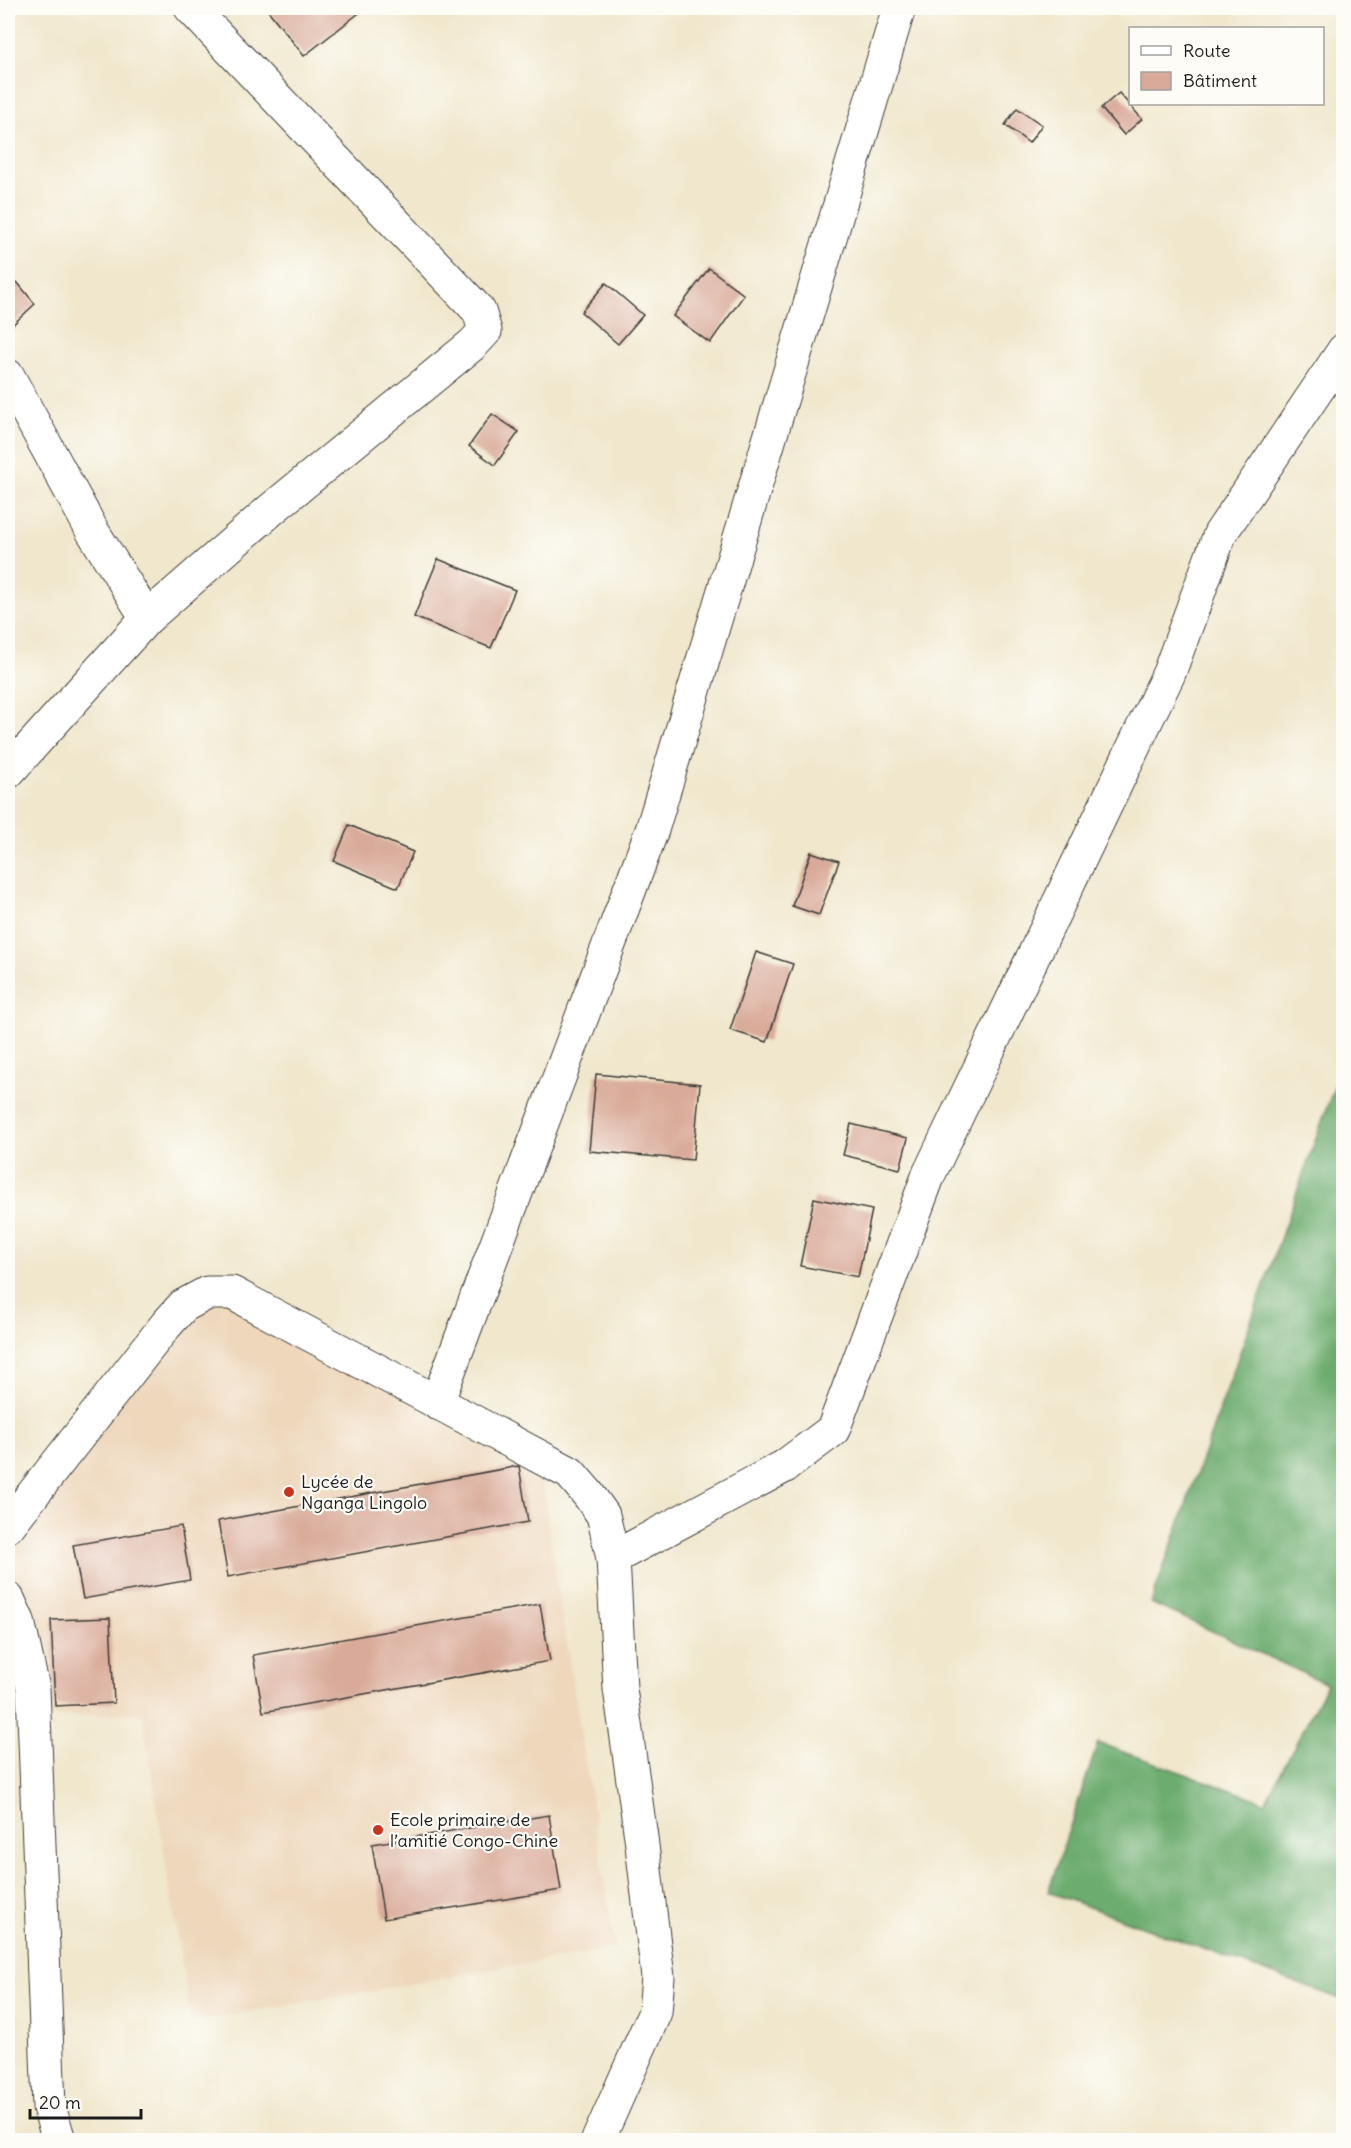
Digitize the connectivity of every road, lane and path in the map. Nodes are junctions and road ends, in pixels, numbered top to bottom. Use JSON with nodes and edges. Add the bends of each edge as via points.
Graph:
{"nodes":[{"id":1,"x":191,"y":8,"type":"edge"},
{"id":2,"x":899,"y":8,"type":"edge"},
{"id":3,"x":1344,"y":350,"type":"edge"},
{"id":4,"x":8,"y":376,"type":"edge"},
{"id":5,"x":147,"y":618,"type":"junction"},
{"id":6,"x":8,"y":772,"type":"edge"},
{"id":7,"x":437,"y":1403,"type":"junction"},
{"id":8,"x":8,"y":1526,"type":"edge"},
{"id":9,"x":613,"y":1558,"type":"junction"},
{"id":10,"x":8,"y":1599,"type":"edge"},
{"id":11,"x":59,"y":2140,"type":"edge"},
{"id":12,"x":598,"y":2140,"type":"edge"}],
"edges":[{"from":1,"to":5,"type":"street","via":[[479,311],[485,331]]},
{"from":2,"to":7,"type":"street","via":[[652,830]]},
{"from":3,"to":9,"type":"street","via":[[1220,534],[1169,673],[928,1174],[833,1430],[785,1466]]},
{"from":4,"to":5,"type":"street","via":[[93,532]]},
{"from":5,"to":6,"type":"street"},
{"from":7,"to":8,"type":"street","via":[[232,1293],[207,1293],[183,1306],[166,1325]]},
{"from":7,"to":9,"type":"street","via":[[570,1473],[603,1515]]},
{"from":9,"to":12,"type":"street","via":[[620,1689],[658,1977],[655,2012]]},
{"from":10,"to":11,"type":"street","via":[[18,1621],[33,1688],[48,2107]]}]}
